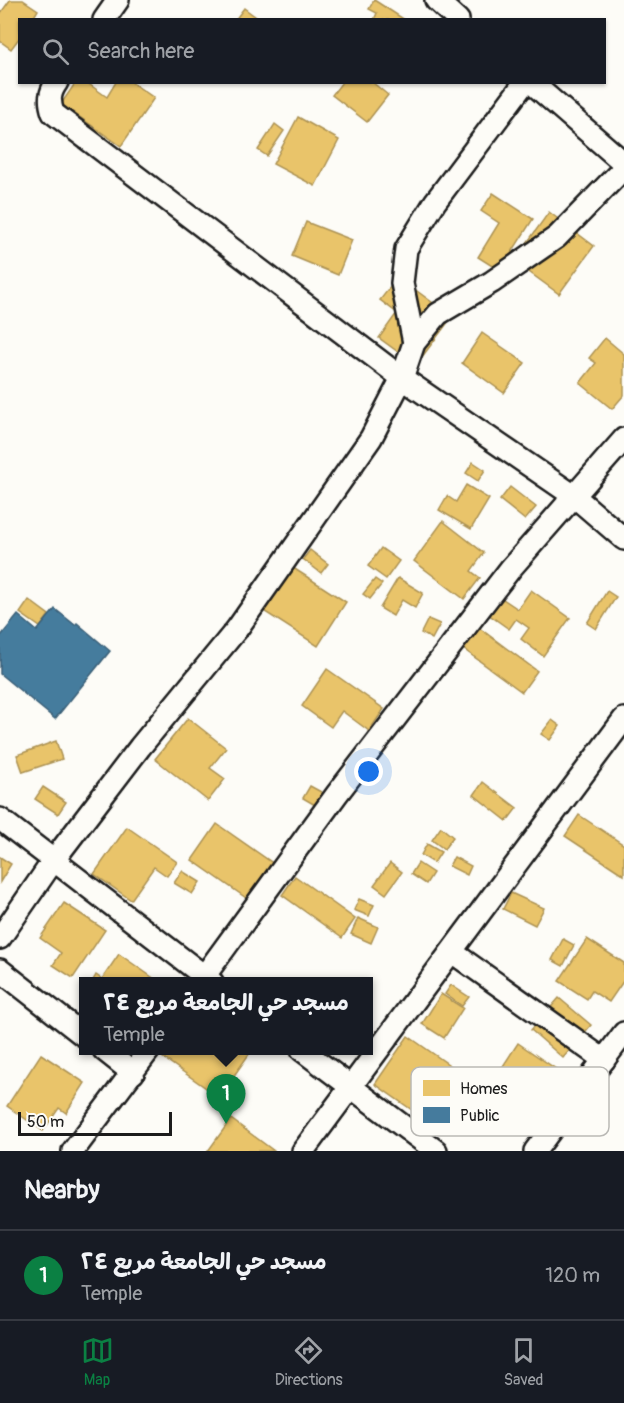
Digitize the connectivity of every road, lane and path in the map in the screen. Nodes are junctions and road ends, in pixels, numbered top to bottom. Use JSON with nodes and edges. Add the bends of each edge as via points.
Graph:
{"nodes":[{"id":1,"x":118,"y":0,"type":"edge"},
{"id":2,"x":436,"y":0,"type":"edge"},
{"id":3,"x":105,"y":18,"type":"edge"},
{"id":4,"x":456,"y":18,"type":"edge"},
{"id":5,"x":56,"y":84,"type":"edge"},
{"id":6,"x":524,"y":84,"type":"edge"},
{"id":7,"x":533,"y":84,"type":"edge"},
{"id":8,"x":624,"y":163,"type":"edge"},
{"id":9,"x":624,"y":168,"type":"edge"},
{"id":10,"x":414,"y":343,"type":"junction"},
{"id":11,"x":402,"y":378,"type":"junction"},
{"id":12,"x":624,"y":439,"type":"edge"},
{"id":13,"x":574,"y":496,"type":"junction"},
{"id":14,"x":624,"y":539,"type":"edge"},
{"id":15,"x":624,"y":719,"type":"edge"},
{"id":16,"x":0,"y":819,"type":"edge"},
{"id":17,"x":53,"y":861,"type":"junction"},
{"id":18,"x":0,"y":938,"type":"edge"},
{"id":19,"x":452,"y":952,"type":"junction"},
{"id":20,"x":0,"y":970,"type":"edge"},
{"id":21,"x":202,"y":977,"type":"edge"},
{"id":22,"x":206,"y":977,"type":"edge"},
{"id":23,"x":79,"y":1031,"type":"edge"},
{"id":24,"x":624,"y":1033,"type":"edge"},
{"id":25,"x":110,"y":1055,"type":"edge"},
{"id":26,"x":146,"y":1055,"type":"edge"},
{"id":27,"x":308,"y":1055,"type":"edge"},
{"id":28,"x":604,"y":1060,"type":"junction"},
{"id":29,"x":599,"y":1067,"type":"edge"},
{"id":30,"x":133,"y":1073,"type":"junction"},
{"id":31,"x":351,"y":1088,"type":"junction"},
{"id":32,"x":411,"y":1132,"type":"edge"},
{"id":33,"x":416,"y":1136,"type":"edge"},
{"id":34,"x":546,"y":1136,"type":"edge"},
{"id":35,"x":73,"y":1151,"type":"edge"},
{"id":36,"x":303,"y":1151,"type":"edge"},
{"id":37,"x":436,"y":1151,"type":"edge"},
{"id":38,"x":535,"y":1151,"type":"edge"}],
"edges":[{"from":1,"to":3,"type":"street"},
{"from":2,"to":4,"type":"street"},
{"from":5,"to":11,"type":"street","via":[[49,101],[53,113]]},
{"from":6,"to":10,"type":"street","via":[[435,202],[406,249],[402,283]]},
{"from":7,"to":8,"type":"street"},
{"from":9,"to":10,"type":"street","via":[[557,237],[438,314]]},
{"from":10,"to":11,"type":"street"},
{"from":11,"to":13,"type":"street"},
{"from":11,"to":17,"type":"street","via":[[371,438],[237,629]]},
{"from":12,"to":13,"type":"street"},
{"from":13,"to":14,"type":"street"},
{"from":13,"to":22,"type":"street","via":[[511,568],[337,794]]},
{"from":15,"to":19,"type":"street"},
{"from":16,"to":17,"type":"street"},
{"from":17,"to":18,"type":"street"},
{"from":17,"to":21,"type":"street"},
{"from":19,"to":28,"type":"street"},
{"from":19,"to":31,"type":"street"},
{"from":20,"to":23,"type":"street"},
{"from":24,"to":28,"type":"street"},
{"from":25,"to":30,"type":"street"},
{"from":26,"to":30,"type":"street"},
{"from":27,"to":31,"type":"street"},
{"from":28,"to":29,"type":"street"},
{"from":30,"to":35,"type":"street"},
{"from":31,"to":32,"type":"street"},
{"from":31,"to":36,"type":"street"},
{"from":33,"to":37,"type":"street"},
{"from":34,"to":38,"type":"street"}]}
